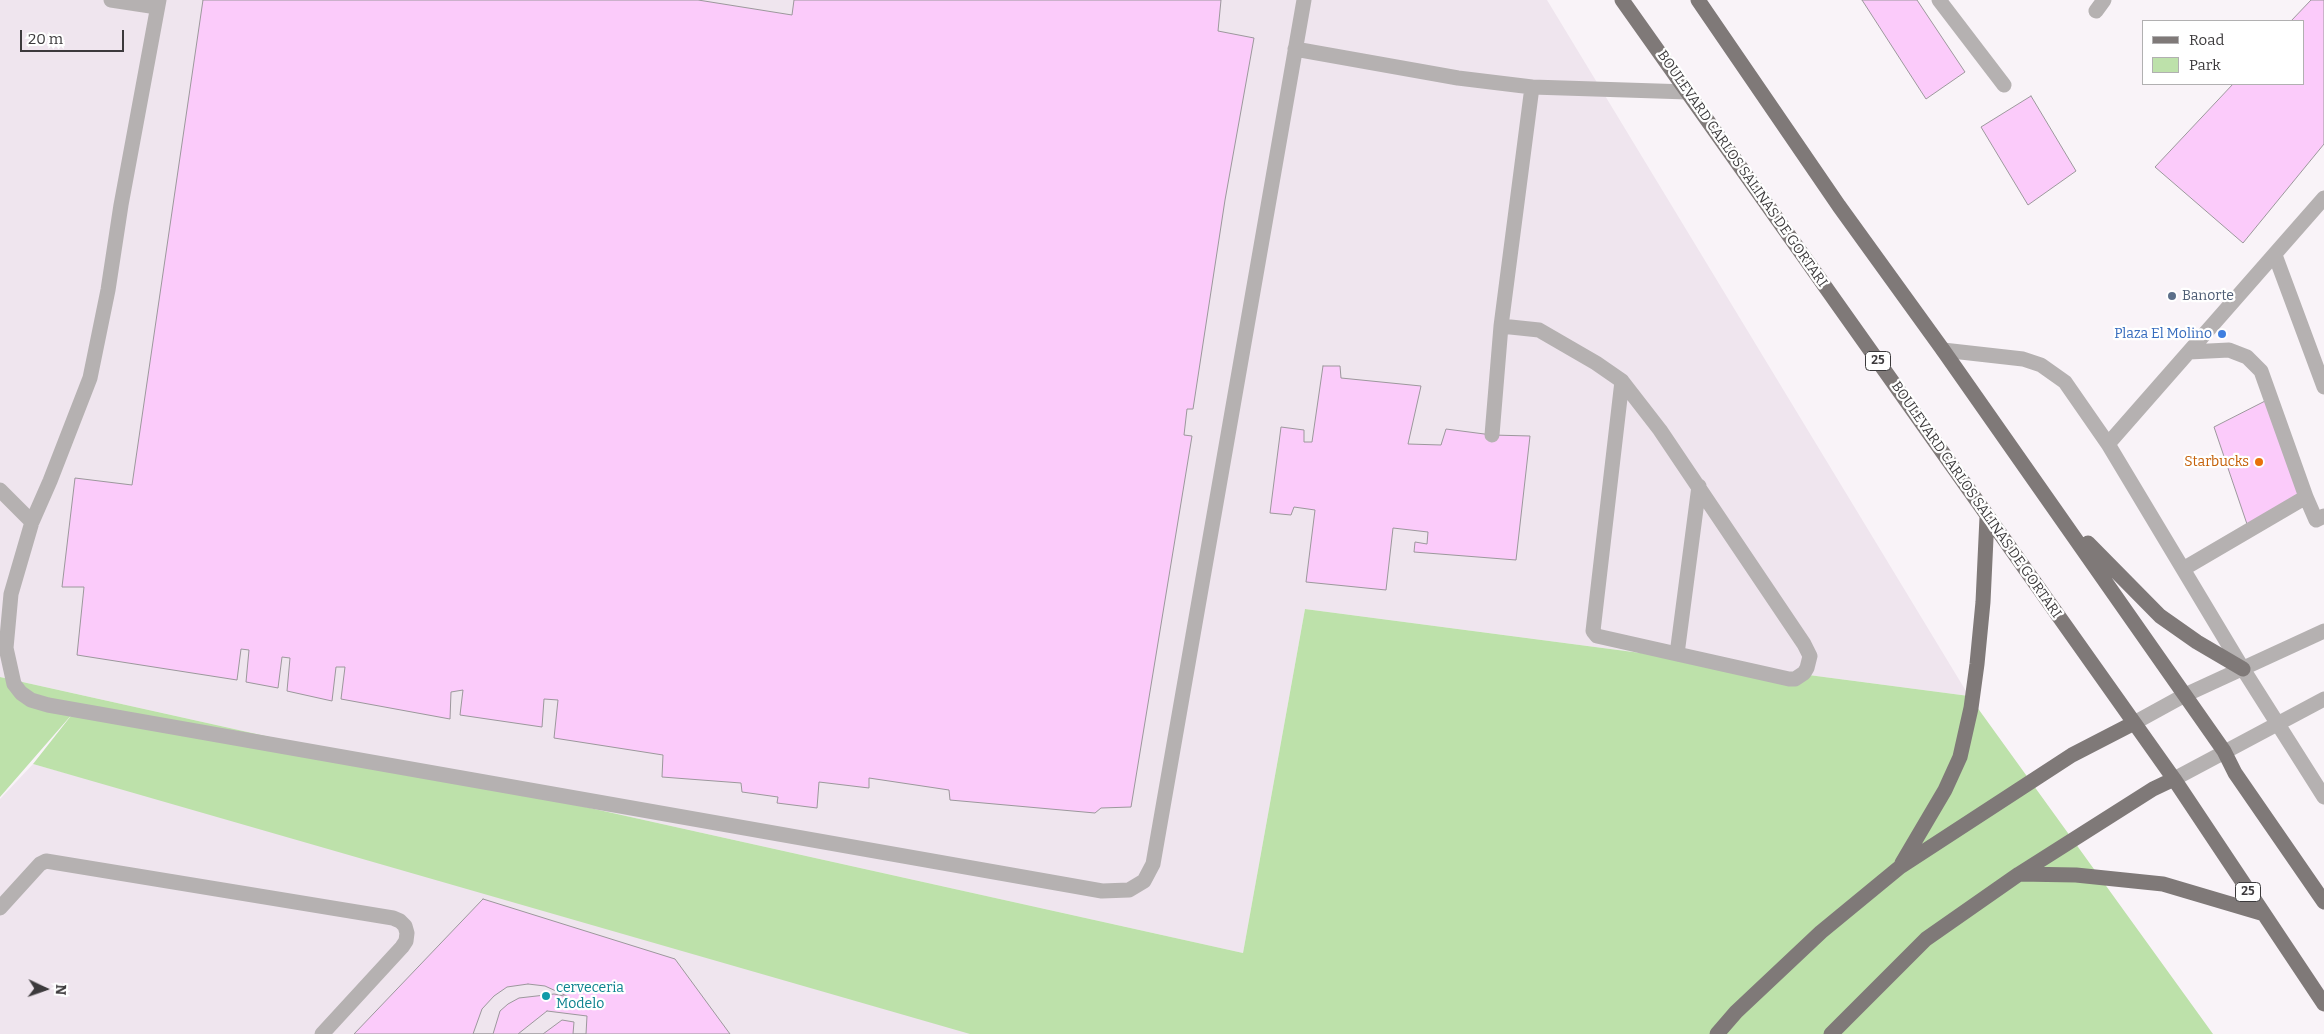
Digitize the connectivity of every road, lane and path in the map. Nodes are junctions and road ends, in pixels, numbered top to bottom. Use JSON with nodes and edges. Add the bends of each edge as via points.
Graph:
{"nodes":[{"id":1,"x":111,"y":0,"type":"edge"},
{"id":2,"x":1304,"y":0,"type":"edge"},
{"id":3,"x":1622,"y":0,"type":"edge"},
{"id":4,"x":1698,"y":0,"type":"edge"},
{"id":5,"x":1939,"y":0,"type":"edge"},
{"id":6,"x":158,"y":3,"type":"edge"},
{"id":7,"x":1295,"y":49,"type":"junction"},
{"id":8,"x":2004,"y":85,"type":"dead end"},
{"id":9,"x":1532,"y":86,"type":"junction"},
{"id":10,"x":1688,"y":92,"type":"junction"},
{"id":11,"x":2324,"y":198,"type":"edge"},
{"id":12,"x":2275,"y":255,"type":"junction"},
{"id":13,"x":1502,"y":326,"type":"junction"},
{"id":14,"x":1943,"y":350,"type":"junction"},
{"id":15,"x":2190,"y":352,"type":"junction"},
{"id":16,"x":1622,"y":381,"type":"junction"},
{"id":17,"x":2324,"y":387,"type":"edge"},
{"id":18,"x":1492,"y":435,"type":"dead end"},
{"id":19,"x":2108,"y":444,"type":"junction"},
{"id":20,"x":1699,"y":486,"type":"junction"},
{"id":21,"x":0,"y":490,"type":"edge"},
{"id":22,"x":2306,"y":497,"type":"junction"},
{"id":23,"x":2057,"y":512,"type":"junction"},
{"id":24,"x":2324,"y":516,"type":"edge"},
{"id":25,"x":1987,"y":517,"type":"junction"},
{"id":26,"x":32,"y":522,"type":"junction"},
{"id":27,"x":2183,"y":569,"type":"junction"},
{"id":28,"x":2324,"y":631,"type":"edge"},
{"id":29,"x":1677,"y":654,"type":"junction"},
{"id":30,"x":2243,"y":669,"type":"junction"},
{"id":31,"x":2185,"y":695,"type":"junction"},
{"id":32,"x":2324,"y":699,"type":"edge"},
{"id":33,"x":2134,"y":723,"type":"junction"},
{"id":34,"x":2278,"y":724,"type":"junction"},
{"id":35,"x":2224,"y":751,"type":"junction"},
{"id":36,"x":2174,"y":779,"type":"junction"},
{"id":37,"x":2324,"y":797,"type":"edge"},
{"id":38,"x":1900,"y":867,"type":"junction"},
{"id":39,"x":2019,"y":874,"type":"junction"},
{"id":40,"x":2324,"y":902,"type":"edge"},
{"id":41,"x":0,"y":908,"type":"edge"},
{"id":42,"x":2262,"y":913,"type":"junction"},
{"id":43,"x":2324,"y":1004,"type":"edge"},
{"id":44,"x":322,"y":1034,"type":"edge"},
{"id":45,"x":1717,"y":1034,"type":"edge"},
{"id":46,"x":1831,"y":1034,"type":"edge"}],
"edges":[{"from":1,"to":6,"type":"street"},
{"from":2,"to":7,"type":"street"},
{"from":3,"to":10,"type":"main road","name":"BOULEVARD CARLOS SALINAS DE GORTARI","number":"25"},
{"from":4,"to":14,"type":"main road","via":[[1839,206]]},
{"from":5,"to":8,"type":"street"},
{"from":6,"to":26,"type":"street","via":[[90,378]]},
{"from":7,"to":9,"type":"street","via":[[1458,78]]},
{"from":7,"to":26,"type":"street","via":[[1153,864],[1144,881],[1129,890],[1063,884],[31,700],[14,684],[6,648],[11,594]]},
{"from":9,"to":10,"type":"street"},
{"from":9,"to":13,"type":"street"},
{"from":10,"to":25,"type":"main road","name":"BOULEVARD CARLOS SALINAS DE GORTARI","number":"25"},
{"from":11,"to":12,"type":"street"},
{"from":12,"to":15,"type":"street"},
{"from":12,"to":17,"type":"street"},
{"from":13,"to":16,"type":"street","via":[[1539,330]]},
{"from":13,"to":18,"type":"street"},
{"from":14,"to":19,"type":"street","via":[[1997,354],[2041,365],[2065,382]]},
{"from":14,"to":23,"type":"main road"},
{"from":15,"to":19,"type":"street"},
{"from":15,"to":22,"type":"street","via":[[2229,350],[2247,357],[2261,371]]},
{"from":16,"to":20,"type":"street"},
{"from":16,"to":29,"type":"street","via":[[1593,631],[1604,639]]},
{"from":19,"to":27,"type":"street"},
{"from":20,"to":29,"type":"street"},
{"from":20,"to":29,"type":"street","via":[[1804,644],[1809,662],[1804,673],[1789,679]]},
{"from":21,"to":26,"type":"street"},
{"from":22,"to":24,"type":"street","via":[[2316,520]]},
{"from":22,"to":27,"type":"street"},
{"from":23,"to":30,"type":"main road","via":[[2160,616]]},
{"from":23,"to":31,"type":"main road"},
{"from":25,"to":33,"type":"main road","name":"BOULEVARD CARLOS SALINAS DE GORTARI","number":"25"},
{"from":25,"to":38,"type":"main road","via":[[1977,664],[1960,757],[1945,790]]},
{"from":27,"to":30,"type":"street"},
{"from":28,"to":30,"type":"street"},
{"from":30,"to":31,"type":"street"},
{"from":30,"to":34,"type":"street"},
{"from":31,"to":33,"type":"street"},
{"from":31,"to":35,"type":"main road"},
{"from":32,"to":34,"type":"street"},
{"from":33,"to":36,"type":"main road","name":"BOULEVARD CARLOS SALINAS DE GORTARI","number":"25"},
{"from":33,"to":38,"type":"main road","via":[[2072,755]]},
{"from":34,"to":35,"type":"street"},
{"from":34,"to":37,"type":"street"},
{"from":35,"to":36,"type":"street"},
{"from":35,"to":40,"type":"main road","via":[[2235,773]]},
{"from":36,"to":39,"type":"main road"},
{"from":36,"to":42,"type":"main road","name":"BOULEVARD CARLOS SALINAS DE GORTARI","number":"25"},
{"from":38,"to":45,"type":"main road","via":[[1821,932]]},
{"from":39,"to":42,"type":"main road","via":[[2076,875],[2163,884]]},
{"from":39,"to":46,"type":"main road","via":[[1926,939]]},
{"from":41,"to":44,"type":"street","via":[[46,861],[400,921],[407,933],[402,947]]},
{"from":42,"to":43,"type":"main road","name":"BOULEVARD CARLOS SALINAS DE GORTARI","number":"25"}]}
